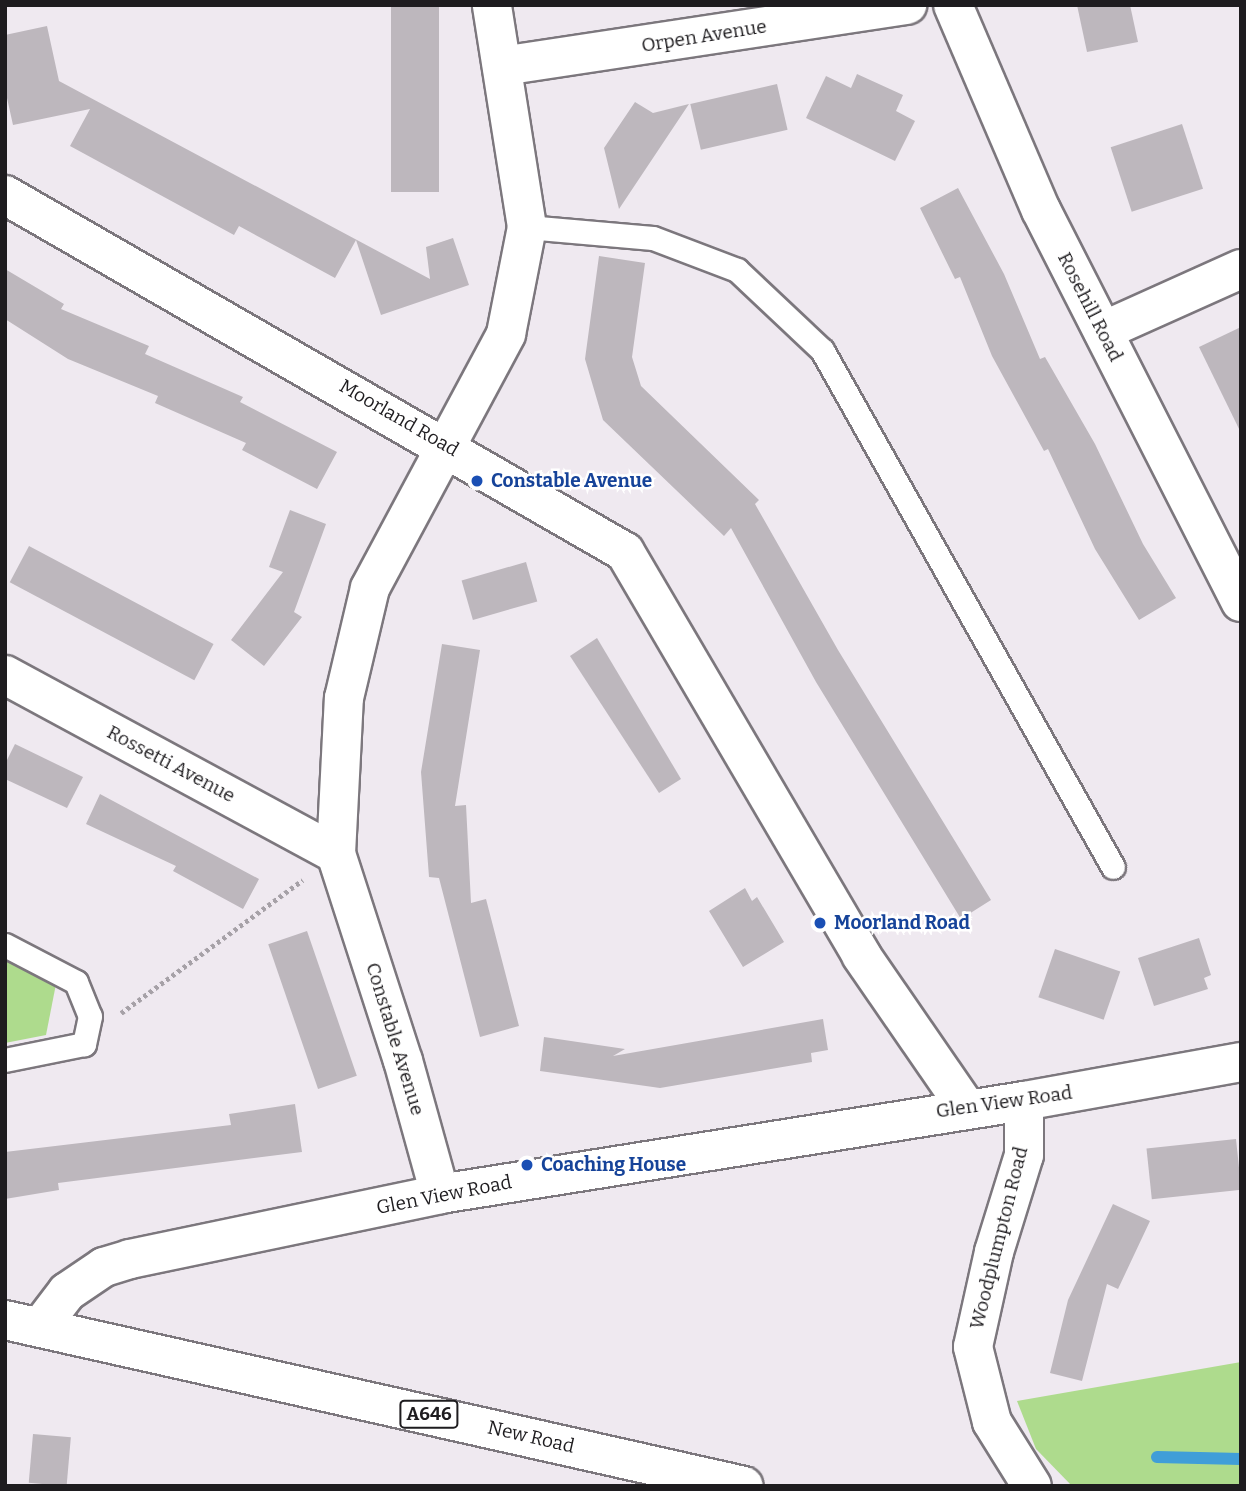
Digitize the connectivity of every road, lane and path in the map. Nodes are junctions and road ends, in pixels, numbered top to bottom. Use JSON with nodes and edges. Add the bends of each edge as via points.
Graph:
{"nodes":[{"id":1,"x":492,"y":5,"type":"edge"},
{"id":2,"x":907,"y":5,"type":"edge"},
{"id":3,"x":953,"y":5,"type":"edge"},
{"id":4,"x":502,"y":66,"type":"junction"},
{"id":5,"x":5,"y":195,"type":"edge"},
{"id":6,"x":527,"y":227,"type":"junction"},
{"id":7,"x":1241,"y":269,"type":"edge"},
{"id":8,"x":1102,"y":331,"type":"junction"},
{"id":9,"x":445,"y":444,"type":"junction"},
{"id":10,"x":1241,"y":601,"type":"edge"},
{"id":11,"x":5,"y":675,"type":"edge"},
{"id":12,"x":336,"y":854,"type":"junction"},
{"id":13,"x":1113,"y":867,"type":"dead end"},
{"id":14,"x":5,"y":945,"type":"edge"},
{"id":15,"x":89,"y":1016,"type":"junction"},
{"id":16,"x":5,"y":1060,"type":"edge"},
{"id":17,"x":1241,"y":1062,"type":"edge"},
{"id":18,"x":1024,"y":1101,"type":"junction"},
{"id":19,"x":966,"y":1107,"type":"junction"},
{"id":20,"x":440,"y":1194,"type":"junction"},
{"id":21,"x":23,"y":1323,"type":"edge"},
{"id":22,"x":744,"y":1486,"type":"edge"},
{"id":23,"x":1032,"y":1486,"type":"edge"}],
"edges":[{"from":1,"to":4,"type":"main road","name":"Constable Avenue"},
{"from":2,"to":4,"type":"main road","name":"Orpen Avenue"},
{"from":3,"to":8,"type":"main road","name":"Rosehill Road","via":[[1041,211]]},
{"from":4,"to":6,"type":"main road","name":"Constable Avenue"},
{"from":5,"to":9,"type":"main road","name":"Moorland Road"},
{"from":6,"to":9,"type":"main road","name":"Constable Avenue","via":[[506,334]]},
{"from":6,"to":13,"type":"lane","via":[[653,238],[737,270],[822,350]]},
{"from":7,"to":8,"type":"main road"},
{"from":8,"to":10,"type":"main road","name":"Rosehill Road"},
{"from":9,"to":12,"type":"main road","name":"Constable Avenue","via":[[370,588],[344,698]]},
{"from":9,"to":19,"type":"main road","name":"Moorland Road","via":[[625,552],[861,955]]},
{"from":11,"to":12,"type":"main road","name":"Rossetti Avenue"},
{"from":12,"to":15,"type":"path","via":[[128,1013]]},
{"from":12,"to":20,"type":"main road","name":"Constable Avenue","via":[[403,1061]]},
{"from":14,"to":15,"type":"lane","via":[[76,982]]},
{"from":15,"to":16,"type":"lane","via":[[84,1044]]},
{"from":17,"to":18,"type":"main road","name":"Glen View Road"},
{"from":18,"to":19,"type":"main road","name":"Glen View Road"},
{"from":18,"to":23,"type":"main road","name":"Woodplumpton Road","via":[[1024,1155],[994,1252],[973,1347],[992,1422]]},
{"from":19,"to":20,"type":"main road","name":"Glen View Road"},
{"from":20,"to":21,"type":"main road","name":"Glen View Road","via":[[104,1267]]},
{"from":21,"to":22,"type":"main road","name":"New Road","number":"A646"}]}
